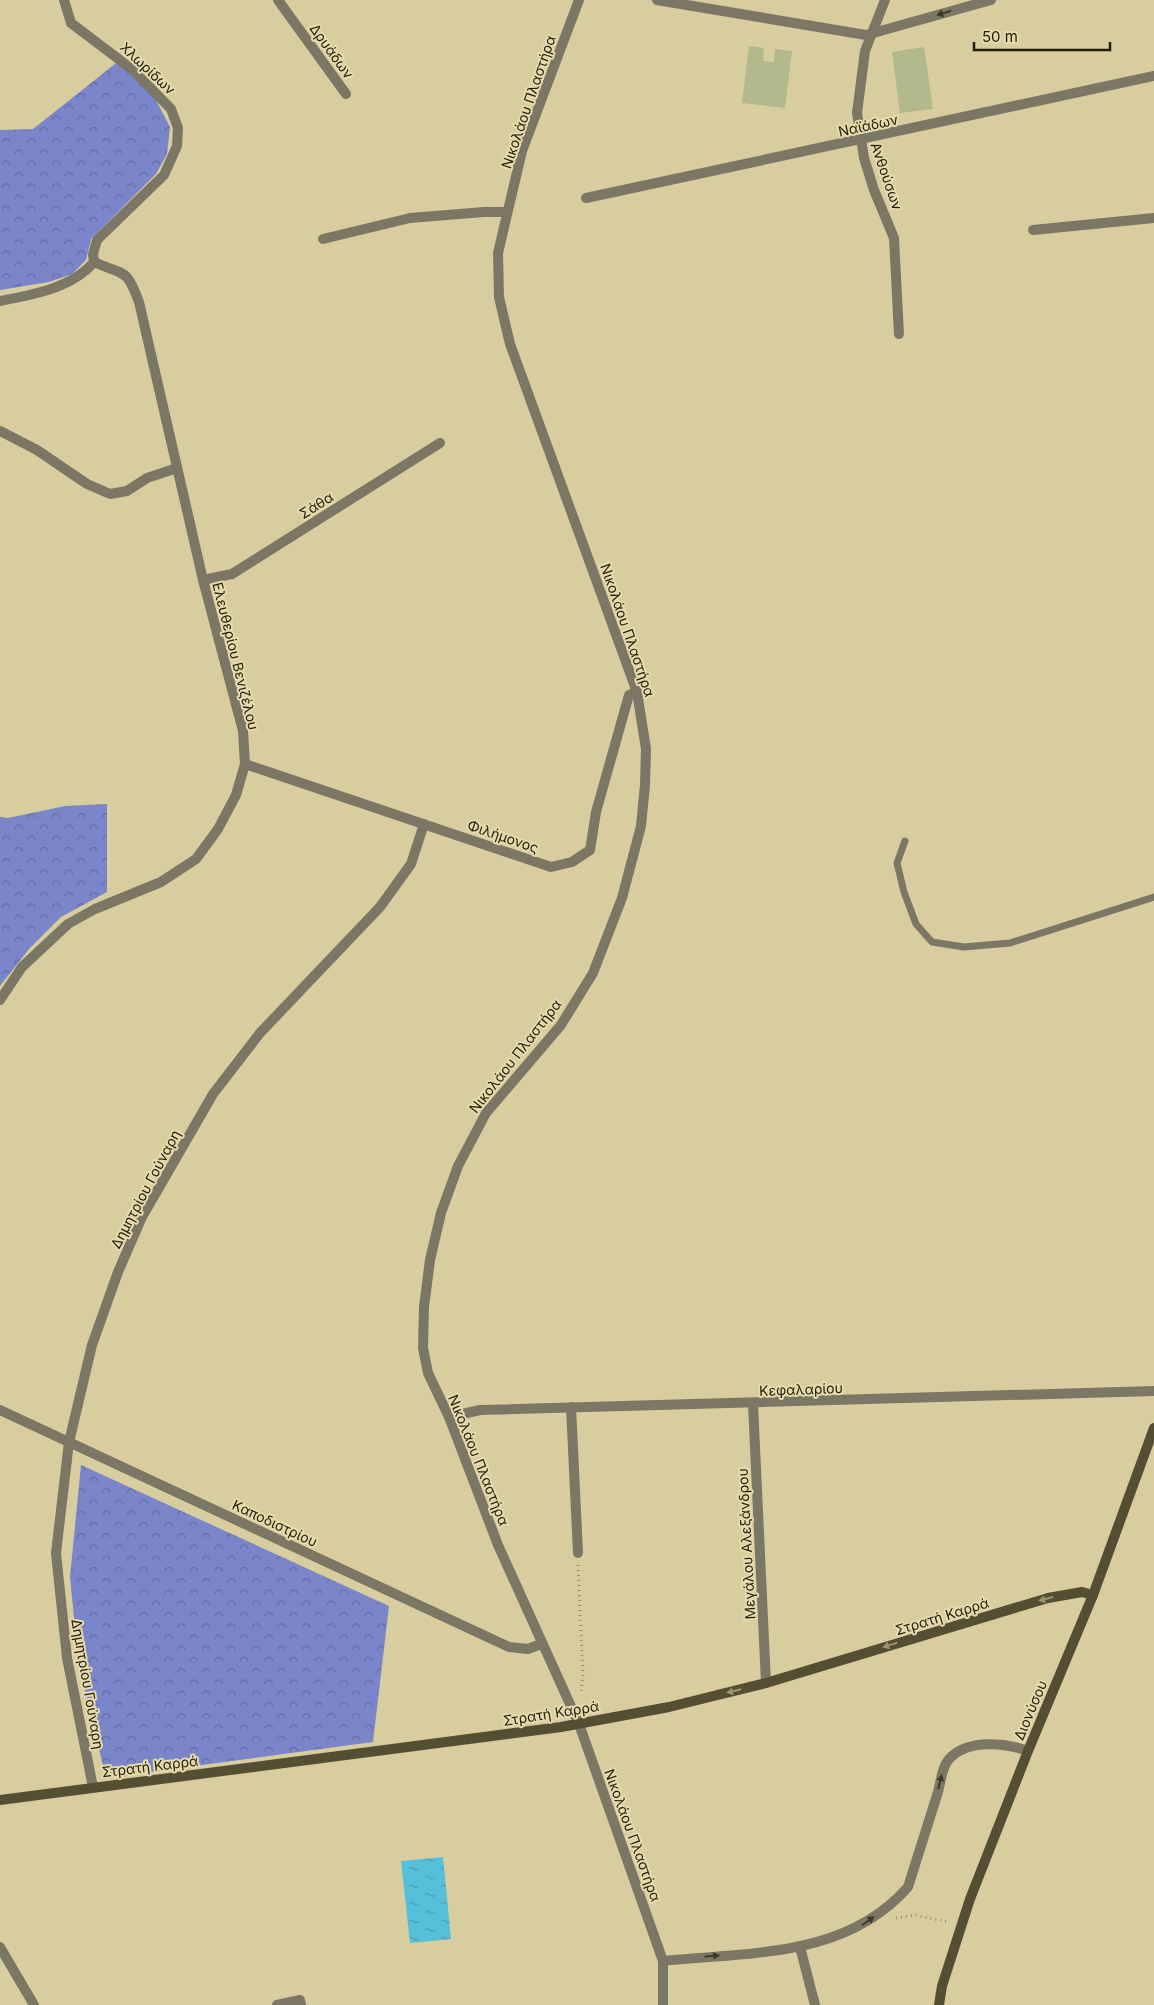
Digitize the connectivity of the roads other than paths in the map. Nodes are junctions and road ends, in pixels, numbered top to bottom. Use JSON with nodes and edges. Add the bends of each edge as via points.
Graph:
{"nodes":[{"id":1,"x":64,"y":0,"type":"edge"},
{"id":2,"x":278,"y":0,"type":"edge"},
{"id":3,"x":579,"y":0,"type":"edge"},
{"id":4,"x":657,"y":0,"type":"edge"},
{"id":5,"x":885,"y":0,"type":"edge"},
{"id":6,"x":991,"y":0,"type":"edge"},
{"id":7,"x":871,"y":34,"type":"junction"},
{"id":8,"x":1154,"y":76,"type":"edge"},
{"id":9,"x":346,"y":94,"type":"dead end"},
{"id":10,"x":860,"y":141,"type":"junction"},
{"id":11,"x":586,"y":198,"type":"dead end"},
{"id":12,"x":507,"y":212,"type":"junction"},
{"id":13,"x":1154,"y":218,"type":"edge"},
{"id":14,"x":1033,"y":230,"type":"dead end"},
{"id":15,"x":323,"y":239,"type":"dead end"},
{"id":16,"x":94,"y":262,"type":"junction"},
{"id":17,"x":0,"y":300,"type":"edge"},
{"id":18,"x":899,"y":334,"type":"dead end"},
{"id":19,"x":0,"y":431,"type":"edge"},
{"id":20,"x":440,"y":443,"type":"dead end"},
{"id":21,"x":177,"y":468,"type":"junction"},
{"id":22,"x":203,"y":580,"type":"junction"},
{"id":23,"x":637,"y":692,"type":"junction"},
{"id":24,"x":245,"y":764,"type":"junction"},
{"id":25,"x":424,"y":824,"type":"junction"},
{"id":26,"x":905,"y":841,"type":"dead end"},
{"id":27,"x":1154,"y":897,"type":"edge"},
{"id":28,"x":0,"y":1000,"type":"edge"},
{"id":29,"x":1154,"y":1391,"type":"edge"},
{"id":30,"x":753,"y":1404,"type":"junction"},
{"id":31,"x":571,"y":1407,"type":"junction"},
{"id":32,"x":0,"y":1410,"type":"edge"},
{"id":33,"x":449,"y":1417,"type":"junction"},
{"id":34,"x":1154,"y":1428,"type":"edge"},
{"id":35,"x":69,"y":1442,"type":"junction"},
{"id":36,"x":578,"y":1553,"type":"road end"},
{"id":37,"x":1094,"y":1596,"type":"junction"},
{"id":38,"x":541,"y":1644,"type":"junction"},
{"id":39,"x":766,"y":1683,"type":"junction"},
{"id":40,"x":578,"y":1724,"type":"junction"},
{"id":41,"x":1028,"y":1751,"type":"junction"},
{"id":42,"x":94,"y":1787,"type":"junction"},
{"id":43,"x":0,"y":1800,"type":"edge"},
{"id":44,"x":800,"y":1947,"type":"junction"},
{"id":45,"x":0,"y":1948,"type":"edge"},
{"id":46,"x":663,"y":1961,"type":"junction"},
{"id":47,"x":34,"y":2005,"type":"edge"},
{"id":48,"x":277,"y":2005,"type":"edge"},
{"id":49,"x":301,"y":2005,"type":"edge"},
{"id":50,"x":663,"y":2005,"type":"edge"},
{"id":51,"x":815,"y":2005,"type":"edge"},
{"id":52,"x":939,"y":2005,"type":"edge"}],
"edges":[{"from":1,"to":16,"type":"street","name":"Χλωρίδων","via":[[71,22],[134,70],[171,108],[178,128],[177,146],[164,175],[96,240],[92,254]]},
{"from":2,"to":9,"type":"street","name":"Δρυάδων"},
{"from":3,"to":12,"type":"street","name":"Νικολάου Πλαστήρα","via":[[522,151]]},
{"from":4,"to":7,"type":"street"},
{"from":5,"to":7,"type":"street","name":"Ανθούσων"},
{"from":6,"to":7,"type":"street","one_way":true},
{"from":7,"to":10,"type":"street","name":"Ανθούσων","via":[[858,92]]},
{"from":8,"to":10,"type":"street","name":"Ναϊάδων"},
{"from":10,"to":11,"type":"street","name":"Ναϊάδων"},
{"from":10,"to":18,"type":"street","name":"Ανθούσων","via":[[874,190],[894,238]]},
{"from":12,"to":15,"type":"street","via":[[410,218]]},
{"from":12,"to":23,"type":"street","name":"Νικολάου Πλαστήρα","via":[[498,253],[499,297],[510,344]]},
{"from":13,"to":14,"type":"street"},
{"from":16,"to":17,"type":"street","via":[[85,272],[59,286]]},
{"from":16,"to":21,"type":"street","name":"Ελευθερίου Βενιζέλου","via":[[123,272],[132,284],[139,302]]},
{"from":19,"to":21,"type":"street","via":[[38,450],[87,484],[110,494],[127,491],[146,478]]},
{"from":20,"to":22,"type":"street","name":"Σάθα","via":[[232,574]]},
{"from":21,"to":22,"type":"street","name":"Ελευθερίου Βενιζέλου"},
{"from":22,"to":24,"type":"street","name":"Ελευθερίου Βενιζέλου","via":[[243,732]]},
{"from":23,"to":25,"type":"street","name":"Φιλήμονος","via":[[628,695],[596,812],[590,850],[572,862],[551,867]]},
{"from":23,"to":33,"type":"street","name":"Νικολάου Πλαστήρα","via":[[646,748],[645,785],[641,826],[622,898],[593,973],[560,1025],[486,1113],[458,1166],[441,1213],[427,1279],[424,1348],[428,1374]]},
{"from":24,"to":25,"type":"street","name":"Φιλήμονος"},
{"from":24,"to":28,"type":"street","name":"Ελευθερίου Βενιζέλου","via":[[236,795],[218,829],[196,859],[161,882],[95,909],[68,924],[22,967]]},
{"from":25,"to":35,"type":"street","name":"Δημητρίου Γούναρη","via":[[411,864],[380,907],[260,1034],[213,1094],[184,1142],[142,1218],[118,1272],[92,1345]]},
{"from":26,"to":27,"type":"lane","via":[[897,863],[904,892],[916,924],[932,942],[964,947],[1010,944]]},
{"from":29,"to":30,"type":"street","name":"Κεφαλαρίου"},
{"from":30,"to":31,"type":"street","name":"Κεφαλαρίου"},
{"from":30,"to":39,"type":"street","name":"Μεγάλου Αλεξάνδρου"},
{"from":31,"to":33,"type":"street","name":"Κεφαλαρίου","via":[[480,1410]]},
{"from":31,"to":36,"type":"street"},
{"from":32,"to":35,"type":"street","name":"Καποδιστρίου"},
{"from":33,"to":38,"type":"street","name":"Νικολάου Πλαστήρα","via":[[498,1545]]},
{"from":34,"to":37,"type":"street","name":"Διονύσου"},
{"from":35,"to":38,"type":"street","name":"Καποδιστρίου","via":[[509,1647],[528,1649]]},
{"from":35,"to":42,"type":"street","name":"Δημητρίου Γούναρη","via":[[56,1553],[60,1609],[66,1658]]},
{"from":37,"to":39,"type":"street","name":"Στρατή Καρρά","one_way":true,"via":[[1082,1592],[1048,1598]]},
{"from":37,"to":41,"type":"street","name":"Διονύσου"},
{"from":38,"to":40,"type":"street","name":"Νικολάου Πλαστήρα"},
{"from":39,"to":40,"type":"street","name":"Στρατή Καρρά","one_way":true,"via":[[669,1707]]},
{"from":40,"to":42,"type":"street","name":"Στρατή Καρρά"},
{"from":40,"to":46,"type":"street","name":"Νικολάου Πλαστήρα"},
{"from":44,"to":41,"type":"street","one_way":true,"via":[[836,1938],[869,1922],[908,1888],[941,1777],[950,1758],[961,1750],[984,1744]]},
{"from":41,"to":52,"type":"street","name":"Διονύσου","via":[[962,1925]]},
{"from":42,"to":43,"type":"street","name":"Στρατή Καρρά"},
{"from":46,"to":44,"type":"street","one_way":true},
{"from":44,"to":51,"type":"street"},
{"from":45,"to":47,"type":"street"},
{"from":46,"to":50,"type":"street","name":"Νικολάου Πλαστήρα"},
{"from":48,"to":49,"type":"street","via":[[300,2000]]}]}
